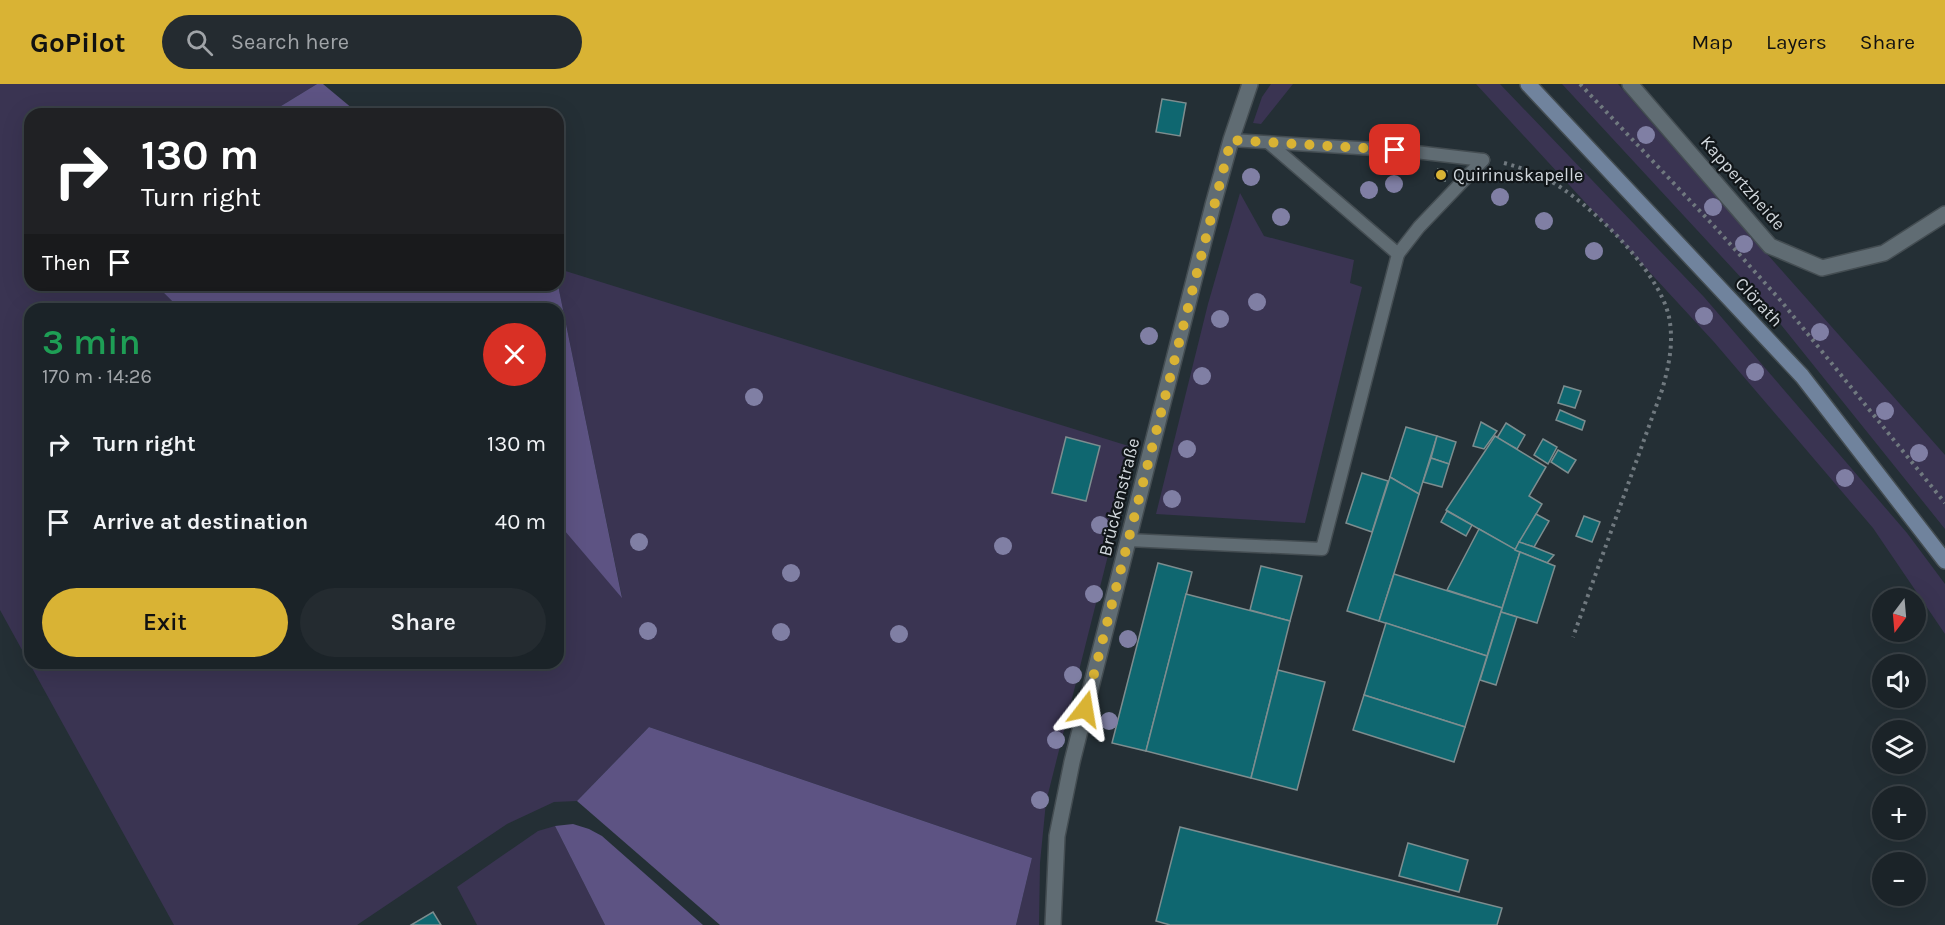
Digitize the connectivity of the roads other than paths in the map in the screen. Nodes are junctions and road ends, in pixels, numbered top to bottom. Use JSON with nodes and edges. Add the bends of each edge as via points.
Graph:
{"nodes":[{"id":1,"x":1250,"y":84,"type":"edge"},
{"id":2,"x":1528,"y":84,"type":"edge"},
{"id":3,"x":1630,"y":84,"type":"edge"},
{"id":4,"x":1231,"y":140,"type":"junction"},
{"id":5,"x":1269,"y":143,"type":"junction"},
{"id":6,"x":1945,"y":214,"type":"edge"},
{"id":7,"x":1398,"y":254,"type":"junction"},
{"id":8,"x":1128,"y":540,"type":"junction"},
{"id":9,"x":1945,"y":561,"type":"edge"},
{"id":10,"x":1053,"y":925,"type":"edge"}],
"edges":[{"from":1,"to":4,"type":"street","name":"Brückenstraße"},
{"from":2,"to":9,"type":"main road","name":"Clörath","via":[[1802,376]]},
{"from":3,"to":6,"type":"street","name":"Kappertzheide","via":[[1770,246],[1822,268],[1884,253]]},
{"from":4,"to":5,"type":"lane"},
{"from":4,"to":8,"type":"street","name":"Brückenstraße"},
{"from":5,"to":7,"type":"lane"},
{"from":5,"to":7,"type":"lane","via":[[1483,159]]},
{"from":7,"to":8,"type":"lane","via":[[1322,549]]},
{"from":8,"to":10,"type":"street","name":"Brückenstraße","via":[[1062,804]]}]}
